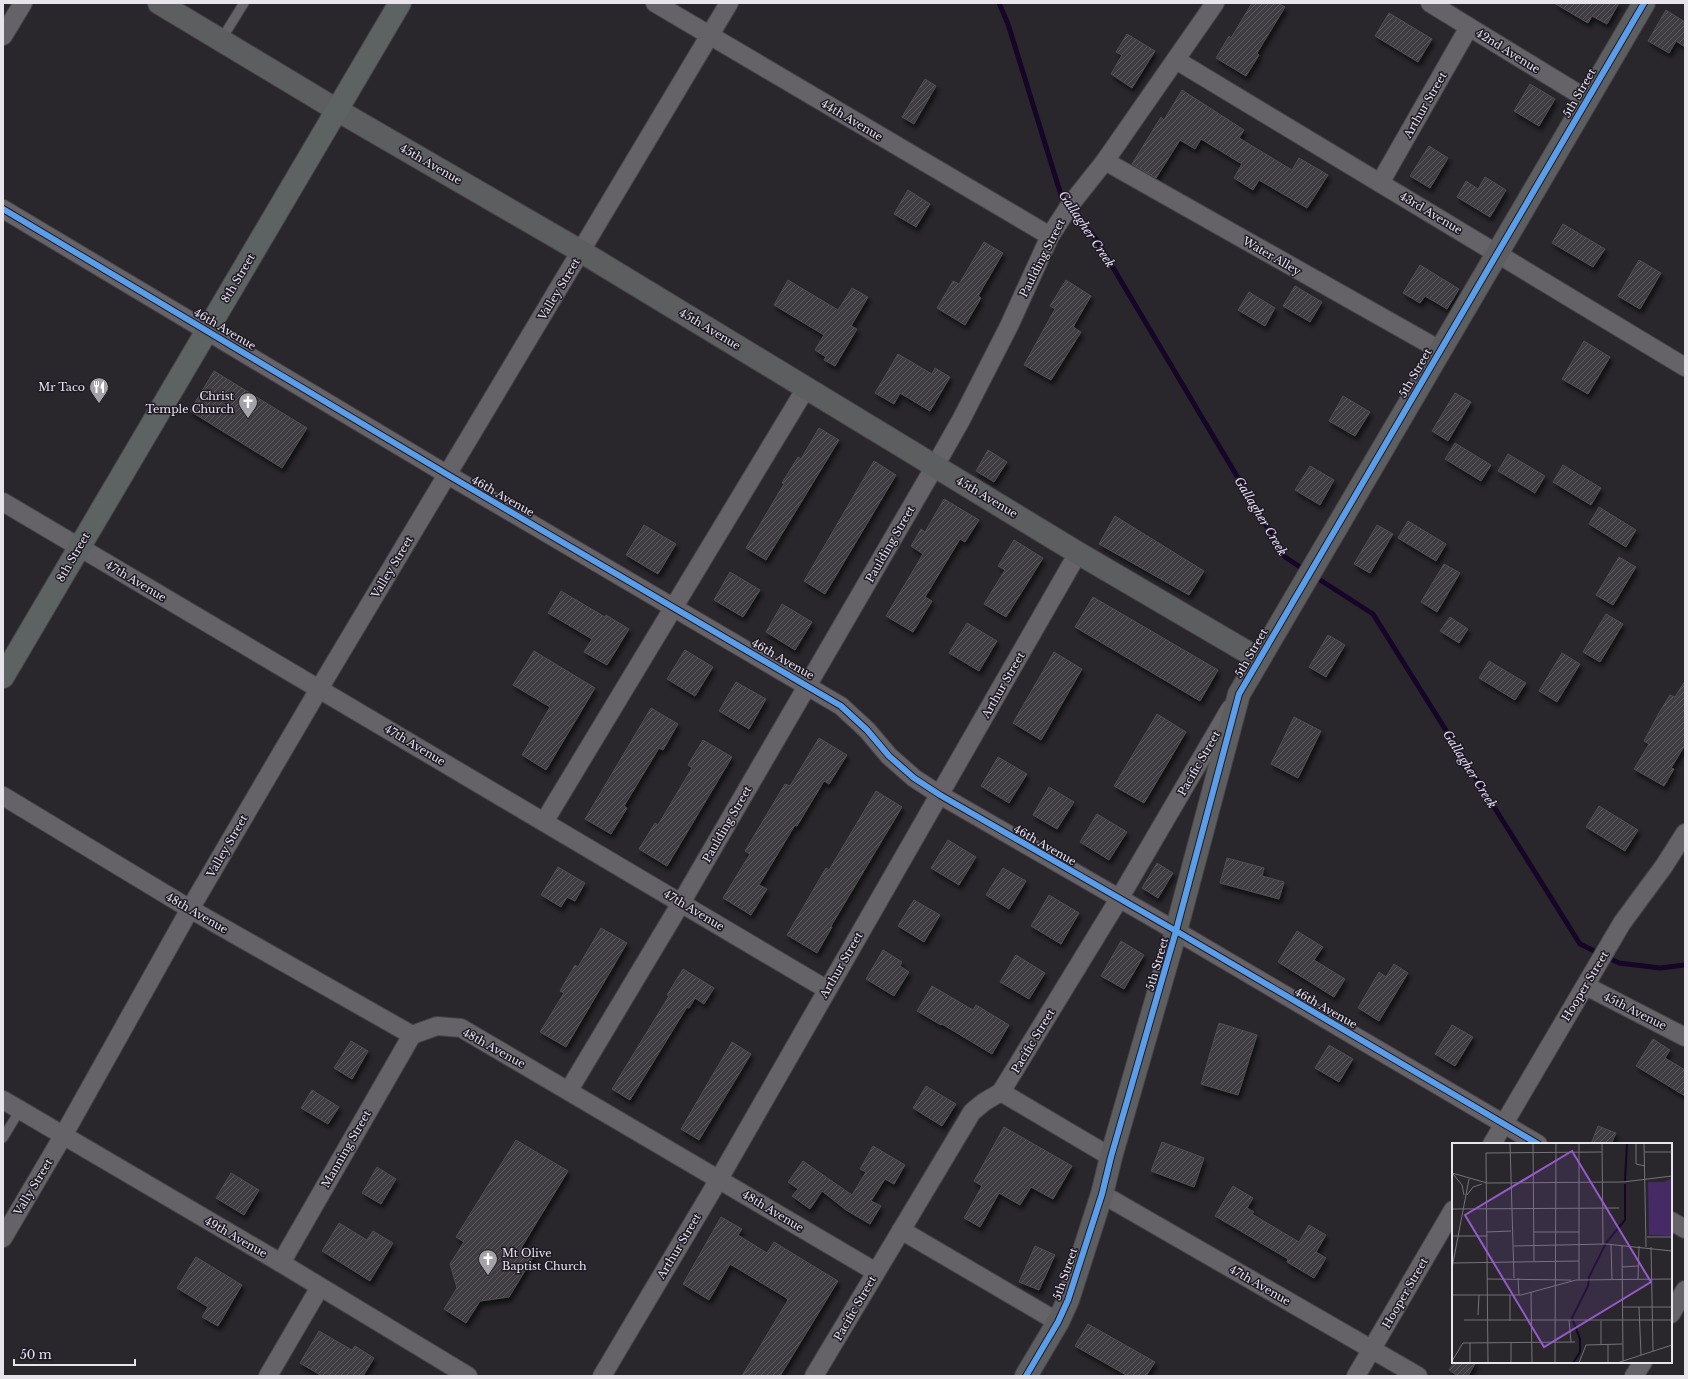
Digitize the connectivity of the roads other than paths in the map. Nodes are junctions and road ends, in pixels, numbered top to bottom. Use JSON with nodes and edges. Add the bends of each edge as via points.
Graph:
{"nodes":[{"id":1,"x":23,"y":3,"type":"edge"},
{"id":2,"x":159,"y":3,"type":"edge"},
{"id":3,"x":244,"y":3,"type":"edge"},
{"id":4,"x":400,"y":3,"type":"edge"},
{"id":5,"x":655,"y":3,"type":"edge"},
{"id":6,"x":729,"y":3,"type":"edge"},
{"id":7,"x":1215,"y":3,"type":"edge"},
{"id":8,"x":1430,"y":3,"type":"edge"},
{"id":9,"x":1644,"y":3,"type":"edge"},
{"id":10,"x":1469,"y":27,"type":"junction"},
{"id":11,"x":3,"y":36,"type":"edge"},
{"id":12,"x":710,"y":36,"type":"junction"},
{"id":13,"x":221,"y":40,"type":"junction"},
{"id":14,"x":1176,"y":60,"type":"junction"},
{"id":15,"x":1587,"y":99,"type":"junction"},
{"id":16,"x":337,"y":110,"type":"junction"},
{"id":17,"x":1105,"y":161,"type":"junction"},
{"id":18,"x":1380,"y":183,"type":"junction"},
{"id":19,"x":3,"y":209,"type":"edge"},
{"id":20,"x":1050,"y":236,"type":"junction"},
{"id":21,"x":582,"y":252,"type":"junction"},
{"id":22,"x":1498,"y":253,"type":"junction"},
{"id":23,"x":207,"y":330,"type":"junction"},
{"id":24,"x":1440,"y":350,"type":"junction"},
{"id":25,"x":1685,"y":367,"type":"edge"},
{"id":26,"x":806,"y":388,"type":"junction"},
{"id":27,"x":935,"y":466,"type":"junction"},
{"id":28,"x":448,"y":475,"type":"junction"},
{"id":29,"x":3,"y":502,"type":"edge"},
{"id":30,"x":79,"y":547,"type":"junction"},
{"id":31,"x":1078,"y":553,"type":"junction"},
{"id":32,"x":674,"y":608,"type":"junction"},
{"id":33,"x":1258,"y":659,"type":"junction"},
{"id":34,"x":3,"y":677,"type":"edge"},
{"id":35,"x":808,"y":685,"type":"junction"},
{"id":36,"x":319,"y":689,"type":"junction"},
{"id":37,"x":1239,"y":694,"type":"junction"},
{"id":38,"x":940,"y":795,"type":"junction"},
{"id":39,"x":3,"y":796,"type":"edge"},
{"id":40,"x":544,"y":822,"type":"junction"},
{"id":41,"x":1685,"y":833,"type":"edge"},
{"id":42,"x":1119,"y":899,"type":"junction"},
{"id":43,"x":681,"y":903,"type":"junction"},
{"id":44,"x":190,"y":909,"type":"junction"},
{"id":45,"x":1176,"y":931,"type":"junction"},
{"id":46,"x":1589,"y":980,"type":"junction"},
{"id":47,"x":826,"y":989,"type":"junction"},
{"id":48,"x":412,"y":1035,"type":"junction"},
{"id":49,"x":1685,"y":1037,"type":"edge"},
{"id":50,"x":569,"y":1090,"type":"junction"},
{"id":51,"x":1001,"y":1092,"type":"junction"},
{"id":52,"x":3,"y":1100,"type":"edge"},
{"id":53,"x":20,"y":1110,"type":"junction"},
{"id":54,"x":1504,"y":1124,"type":"junction"},
{"id":55,"x":63,"y":1136,"type":"junction"},
{"id":56,"x":3,"y":1138,"type":"edge"},
{"id":57,"x":1493,"y":1143,"type":"edge"},
{"id":58,"x":1536,"y":1143,"type":"edge"},
{"id":59,"x":1111,"y":1157,"type":"junction"},
{"id":60,"x":718,"y":1179,"type":"junction"},
{"id":61,"x":1102,"y":1194,"type":"junction"},
{"id":62,"x":1452,"y":1212,"type":"edge"},
{"id":63,"x":1672,"y":1222,"type":"edge"},
{"id":64,"x":1685,"y":1229,"type":"edge"},
{"id":65,"x":901,"y":1230,"type":"junction"},
{"id":66,"x":3,"y":1238,"type":"edge"},
{"id":67,"x":281,"y":1263,"type":"junction"},
{"id":68,"x":876,"y":1272,"type":"junction"},
{"id":69,"x":320,"y":1287,"type":"junction"},
{"id":70,"x":1685,"y":1290,"type":"edge"},
{"id":71,"x":1672,"y":1312,"type":"edge"},
{"id":72,"x":1058,"y":1322,"type":"junction"},
{"id":73,"x":1372,"y":1349,"type":"junction"},
{"id":74,"x":1642,"y":1363,"type":"edge"},
{"id":75,"x":268,"y":1376,"type":"edge"},
{"id":76,"x":468,"y":1376,"type":"edge"},
{"id":77,"x":602,"y":1376,"type":"edge"},
{"id":78,"x":814,"y":1376,"type":"edge"},
{"id":79,"x":1026,"y":1376,"type":"edge"},
{"id":80,"x":1356,"y":1376,"type":"edge"},
{"id":81,"x":1418,"y":1376,"type":"edge"},
{"id":82,"x":1634,"y":1376,"type":"edge"}],
"edges":[{"from":1,"to":11,"type":"street"},
{"from":2,"to":13,"type":"street","name":"45th Avenue"},
{"from":3,"to":13,"type":"lane"},
{"from":4,"to":16,"type":"main road","name":"8th Street"},
{"from":5,"to":12,"type":"street","name":"44th Avenue"},
{"from":6,"to":12,"type":"street","name":"Valley Street"},
{"from":7,"to":14,"type":"street","name":"Paulding Street"},
{"from":8,"to":10,"type":"street","name":"42nd Avenue"},
{"from":9,"to":15,"type":"street","name":"5th Street"},
{"from":10,"to":15,"type":"street","name":"42nd Avenue"},
{"from":10,"to":18,"type":"street","name":"Arthur Street"},
{"from":12,"to":20,"type":"street","name":"44th Avenue"},
{"from":12,"to":21,"type":"street","name":"Valley Street"},
{"from":13,"to":16,"type":"street","name":"45th Avenue"},
{"from":14,"to":17,"type":"street","name":"Paulding Street"},
{"from":14,"to":18,"type":"street","name":"43rd Avenue"},
{"from":15,"to":22,"type":"street","name":"5th Street"},
{"from":16,"to":21,"type":"street","name":"45th Avenue"},
{"from":16,"to":23,"type":"main road","name":"8th Street"},
{"from":17,"to":20,"type":"street","name":"Paulding Street"},
{"from":17,"to":24,"type":"street","name":"Water Alley"},
{"from":18,"to":22,"type":"street","name":"43rd Avenue"},
{"from":19,"to":23,"type":"street","name":"46th Avenue"},
{"from":20,"to":27,"type":"street","name":"Paulding Street","via":[[1009,326]]},
{"from":21,"to":26,"type":"street","name":"45th Avenue"},
{"from":21,"to":28,"type":"street","name":"Valley Street"},
{"from":22,"to":24,"type":"street","name":"5th Street"},
{"from":22,"to":25,"type":"street","name":"43rd Avenue"},
{"from":23,"to":28,"type":"street","name":"46th Avenue"},
{"from":23,"to":30,"type":"main road","name":"8th Street"},
{"from":24,"to":33,"type":"street","name":"5th Street","via":[[1320,558]]},
{"from":26,"to":27,"type":"street","name":"45th Avenue"},
{"from":26,"to":32,"type":"street"},
{"from":27,"to":31,"type":"street","name":"45th Avenue"},
{"from":27,"to":35,"type":"street","name":"Paulding Street"},
{"from":28,"to":32,"type":"street","name":"46th Avenue"},
{"from":28,"to":36,"type":"street","name":"Valley Street"},
{"from":29,"to":30,"type":"street","name":"47th Avenue"},
{"from":30,"to":34,"type":"main road","name":"8th Street"},
{"from":30,"to":36,"type":"street","name":"47th Avenue"},
{"from":31,"to":33,"type":"street","name":"45th Avenue"},
{"from":31,"to":38,"type":"street","name":"Arthur Street"},
{"from":32,"to":35,"type":"street","name":"46th Avenue"},
{"from":32,"to":40,"type":"street"},
{"from":33,"to":37,"type":"street","name":"5th Street"},
{"from":35,"to":38,"type":"street","name":"46th Avenue","via":[[842,706],[889,756],[914,778]]},
{"from":35,"to":43,"type":"street","name":"Paulding Street"},
{"from":36,"to":40,"type":"street","name":"47th Avenue"},
{"from":36,"to":44,"type":"street","name":"Valley Street"},
{"from":37,"to":42,"type":"street","name":"Pacific Street"},
{"from":37,"to":45,"type":"street","name":"5th Street"},
{"from":38,"to":42,"type":"street","name":"46th Avenue"},
{"from":38,"to":47,"type":"street","name":"Arthur Street"},
{"from":39,"to":44,"type":"street","name":"48th Avenue"},
{"from":40,"to":43,"type":"street","name":"47th Avenue"},
{"from":41,"to":46,"type":"street","name":"Hooper Street","via":[[1622,923]]},
{"from":42,"to":45,"type":"street","name":"46th Avenue"},
{"from":42,"to":51,"type":"street","name":"Pacific Street"},
{"from":43,"to":47,"type":"street","name":"47th Avenue"},
{"from":43,"to":50,"type":"street","name":"Paulding Street"},
{"from":44,"to":48,"type":"street","name":"48th Avenue"},
{"from":44,"to":55,"type":"street","name":"Valley Street"},
{"from":45,"to":54,"type":"street","name":"46th Avenue"},
{"from":45,"to":59,"type":"street","name":"5th Street"},
{"from":46,"to":49,"type":"street","name":"45th Avenue"},
{"from":46,"to":54,"type":"street","name":"Hooper Street"},
{"from":47,"to":60,"type":"street","name":"Arthur Street"},
{"from":48,"to":50,"type":"street","name":"48th Avenue","via":[[437,1026],[461,1028]]},
{"from":48,"to":67,"type":"street","name":"Manning Street"},
{"from":50,"to":60,"type":"street","name":"48th Avenue"},
{"from":51,"to":59,"type":"street"},
{"from":51,"to":65,"type":"street","name":"Pacific Street","via":[[972,1112]]},
{"from":52,"to":53,"type":"street","name":"49th Avenue"},
{"from":53,"to":55,"type":"street","name":"49th Avenue"},
{"from":53,"to":56,"type":"lane"},
{"from":54,"to":57,"type":"street","name":"Hooper Street"},
{"from":54,"to":58,"type":"street","name":"46th Avenue"},
{"from":55,"to":66,"type":"street","name":"Vally Street"},
{"from":55,"to":67,"type":"street","name":"49th Avenue"},
{"from":59,"to":61,"type":"street","name":"5th Street"},
{"from":60,"to":68,"type":"street","name":"48th Avenue"},
{"from":60,"to":77,"type":"street","name":"Arthur Street"},
{"from":61,"to":72,"type":"street","name":"5th Street","via":[[1068,1300]]},
{"from":61,"to":73,"type":"street","name":"47th Avenue"},
{"from":62,"to":73,"type":"street","name":"Hooper Street"},
{"from":63,"to":64,"type":"street"},
{"from":65,"to":68,"type":"street","name":"Pacific Street"},
{"from":65,"to":72,"type":"street"},
{"from":67,"to":69,"type":"street","name":"49th Avenue"},
{"from":68,"to":78,"type":"street","name":"Pacific Street"},
{"from":69,"to":75,"type":"street"},
{"from":69,"to":76,"type":"street","name":"49th Avenue"},
{"from":70,"to":71,"type":"street"},
{"from":72,"to":79,"type":"street","name":"5th Street"},
{"from":73,"to":80,"type":"street","name":"Hooper Street"},
{"from":73,"to":81,"type":"street","name":"47th Avenue"},
{"from":74,"to":82,"type":"street"}]}
